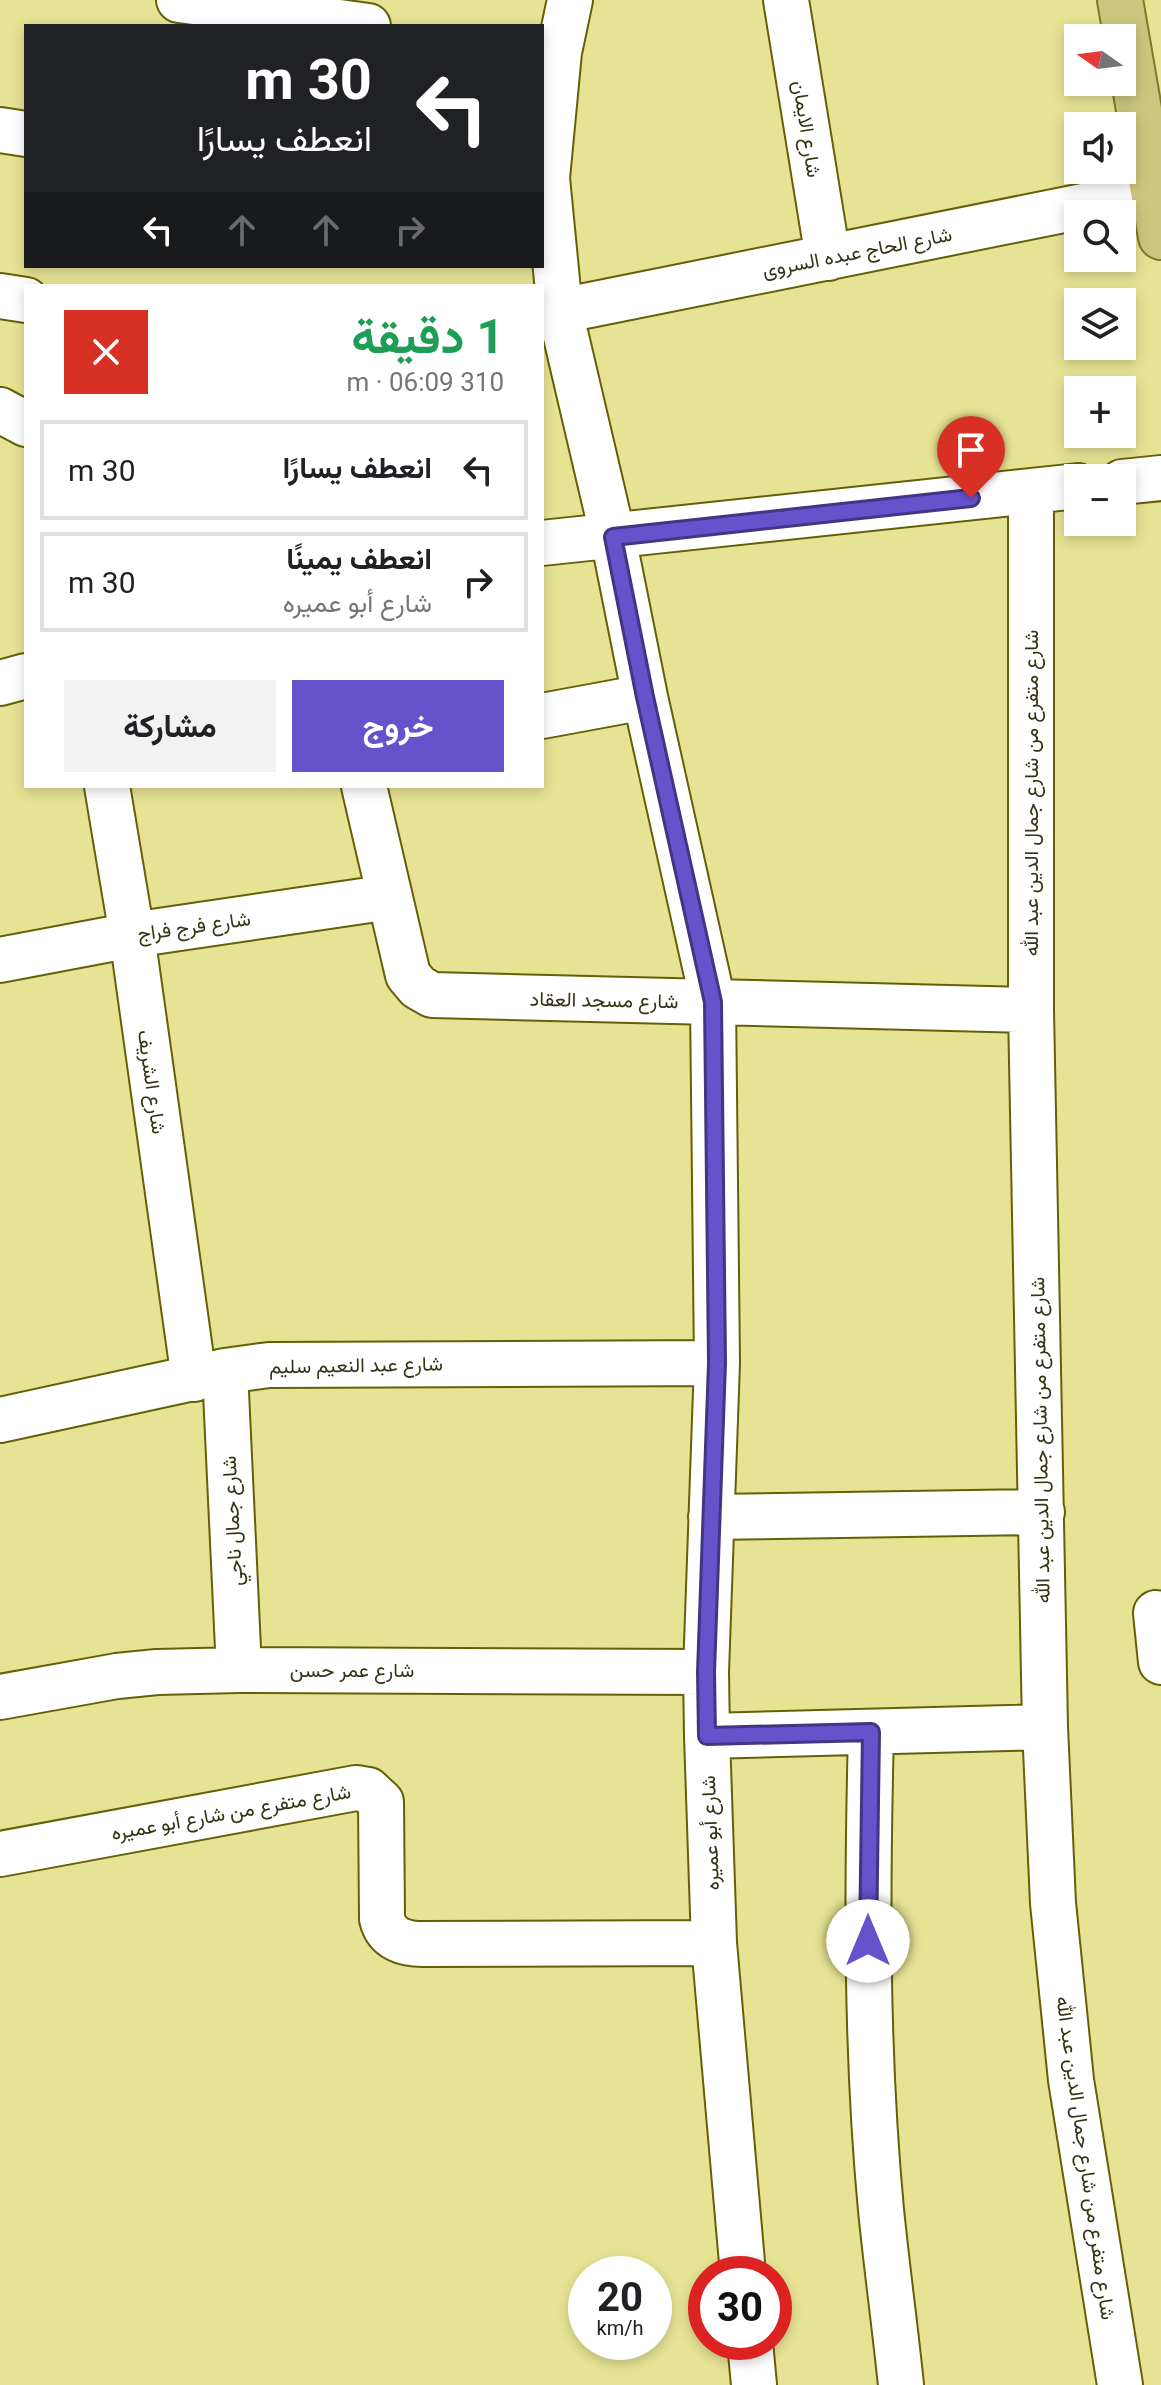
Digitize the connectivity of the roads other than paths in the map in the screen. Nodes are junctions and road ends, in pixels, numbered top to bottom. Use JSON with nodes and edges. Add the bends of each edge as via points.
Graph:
{"nodes":[{"id":1,"x":179,"y":0,"type":"edge"},
{"id":2,"x":570,"y":0,"type":"edge"},
{"id":3,"x":786,"y":0,"type":"edge"},
{"id":4,"x":1120,"y":0,"type":"edge"},
{"id":5,"x":353,"y":24,"type":"edge"},
{"id":6,"x":550,"y":51,"type":"edge"},
{"id":7,"x":0,"y":130,"type":"edge"},
{"id":8,"x":24,"y":134,"type":"edge"},
{"id":9,"x":1153,"y":192,"type":"junction"},
{"id":10,"x":1161,"y":237,"type":"edge"},
{"id":11,"x":828,"y":258,"type":"junction"},
{"id":12,"x":0,"y":296,"type":"edge"},
{"id":13,"x":24,"y":300,"type":"edge"},
{"id":14,"x":551,"y":314,"type":"edge"},
{"id":15,"x":0,"y":410,"type":"edge"},
{"id":16,"x":24,"y":423,"type":"edge"},
{"id":17,"x":1161,"y":478,"type":"edge"},
{"id":18,"x":1136,"y":481,"type":"edge"},
{"id":19,"x":1064,"y":487,"type":"edge"},
{"id":20,"x":1031,"y":491,"type":"junction"},
{"id":21,"x":613,"y":537,"type":"junction"},
{"id":22,"x":544,"y":543,"type":"edge"},
{"id":23,"x":24,"y":677,"type":"edge"},
{"id":24,"x":0,"y":683,"type":"edge"},
{"id":25,"x":645,"y":697,"type":"junction"},
{"id":26,"x":544,"y":716,"type":"edge"},
{"id":27,"x":107,"y":788,"type":"edge"},
{"id":28,"x":364,"y":788,"type":"edge"},
{"id":29,"x":390,"y":897,"type":"junction"},
{"id":30,"x":132,"y":935,"type":"junction"},
{"id":31,"x":0,"y":960,"type":"edge"},
{"id":32,"x":713,"y":1002,"type":"junction"},
{"id":33,"x":1031,"y":1010,"type":"junction"},
{"id":34,"x":717,"y":1363,"type":"junction"},
{"id":35,"x":210,"y":1375,"type":"junction"},
{"id":36,"x":0,"y":1420,"type":"edge"},
{"id":37,"x":1042,"y":1512,"type":"junction"},
{"id":38,"x":711,"y":1517,"type":"junction"},
{"id":39,"x":1156,"y":1613,"type":"dead end"},
{"id":40,"x":1161,"y":1662,"type":"edge"},
{"id":41,"x":239,"y":1670,"type":"junction"},
{"id":42,"x":706,"y":1672,"type":"junction"},
{"id":43,"x":0,"y":1697,"type":"edge"},
{"id":44,"x":1045,"y":1727,"type":"junction"},
{"id":45,"x":871,"y":1732,"type":"junction"},
{"id":46,"x":707,"y":1736,"type":"junction"},
{"id":47,"x":0,"y":1854,"type":"edge"},
{"id":48,"x":714,"y":1943,"type":"junction"},
{"id":49,"x":741,"y":2256,"type":"edge"},
{"id":50,"x":752,"y":2360,"type":"edge"},
{"id":51,"x":754,"y":2385,"type":"edge"},
{"id":52,"x":901,"y":2385,"type":"edge"},
{"id":53,"x":1120,"y":2385,"type":"edge"}],
"edges":[{"from":1,"to":5,"type":"street"},
{"from":2,"to":6,"type":"street","name":"شارع أبو عميره"},
{"from":3,"to":11,"type":"street","name":"شارع الايمان"},
{"from":4,"to":9,"type":"main road"},
{"from":6,"to":14,"type":"street","name":"شارع أبو عميره"},
{"from":7,"to":8,"type":"street"},
{"from":9,"to":10,"type":"main road"},
{"from":9,"to":11,"type":"street","name":"شارع الحاج عبده السروى"},
{"from":11,"to":14,"type":"street","name":"شارع الحاج عبده السروى"},
{"from":12,"to":13,"type":"street"},
{"from":14,"to":21,"type":"street","name":"شارع أبو عميره"},
{"from":15,"to":16,"type":"street"},
{"from":17,"to":18,"type":"street"},
{"from":19,"to":20,"type":"street"},
{"from":20,"to":21,"type":"street"},
{"from":20,"to":33,"type":"street","name":"شارع متفرع من شارع جمال الدين عبد الله"},
{"from":21,"to":22,"type":"street"},
{"from":21,"to":25,"type":"street","name":"شارع أبو عميره"},
{"from":23,"to":24,"type":"street"},
{"from":25,"to":26,"type":"street"},
{"from":25,"to":32,"type":"street","name":"شارع أبو عميره"},
{"from":27,"to":30,"type":"street","name":"شارع الشريف"},
{"from":28,"to":29,"type":"street","name":"شارع مسجد العقاد"},
{"from":29,"to":30,"type":"street","name":"شارع فرج فراج"},
{"from":29,"to":32,"type":"street","name":"شارع مسجد العقاد","via":[[408,975],[432,995]]},
{"from":30,"to":31,"type":"street","name":"شارع فرج فراج"},
{"from":30,"to":35,"type":"street","name":"شارع الشريف"},
{"from":32,"to":33,"type":"street","name":"شارع مسجد العقاد"},
{"from":32,"to":34,"type":"street","name":"شارع أبو عميره"},
{"from":33,"to":37,"type":"street","name":"شارع متفرع من شارع جمال الدين عبد الله"},
{"from":34,"to":35,"type":"street","name":"شارع عبد النعيم سليم","via":[[291,1365]]},
{"from":34,"to":38,"type":"street","name":"شارع أبو عميره"},
{"from":35,"to":36,"type":"street","name":"شارع عبد النعيم سليم"},
{"from":35,"to":41,"type":"street","name":"شارع جمال ناجي"},
{"from":37,"to":38,"type":"street"},
{"from":37,"to":44,"type":"street","name":"شارع متفرع من شارع جمال الدين عبد الله"},
{"from":38,"to":42,"type":"street","name":"شارع أبو عميره"},
{"from":39,"to":40,"type":"street"},
{"from":41,"to":42,"type":"street","name":"شارع عمر حسن"},
{"from":41,"to":43,"type":"street","name":"شارع عمر حسن","via":[[117,1676]]},
{"from":42,"to":46,"type":"street","name":"شارع أبو عميره"},
{"from":44,"to":45,"type":"street"},
{"from":44,"to":53,"type":"street","name":"شارع متفرع من شارع جمال الدين عبد الله","via":[[1053,1903],[1071,2080]]},
{"from":45,"to":46,"type":"street"},
{"from":45,"to":52,"type":"street","via":[[868,1956],[873,2090]]},
{"from":46,"to":48,"type":"street","name":"شارع أبو عميره"},
{"from":47,"to":48,"type":"street","name":"شارع متفرع من شارع أبو عميره","via":[[356,1788],[368,1790],[381,1802],[382,1919],[397,1940]]},
{"from":48,"to":49,"type":"street","name":"شارع أبو عميره"},
{"from":50,"to":51,"type":"street"}]}
